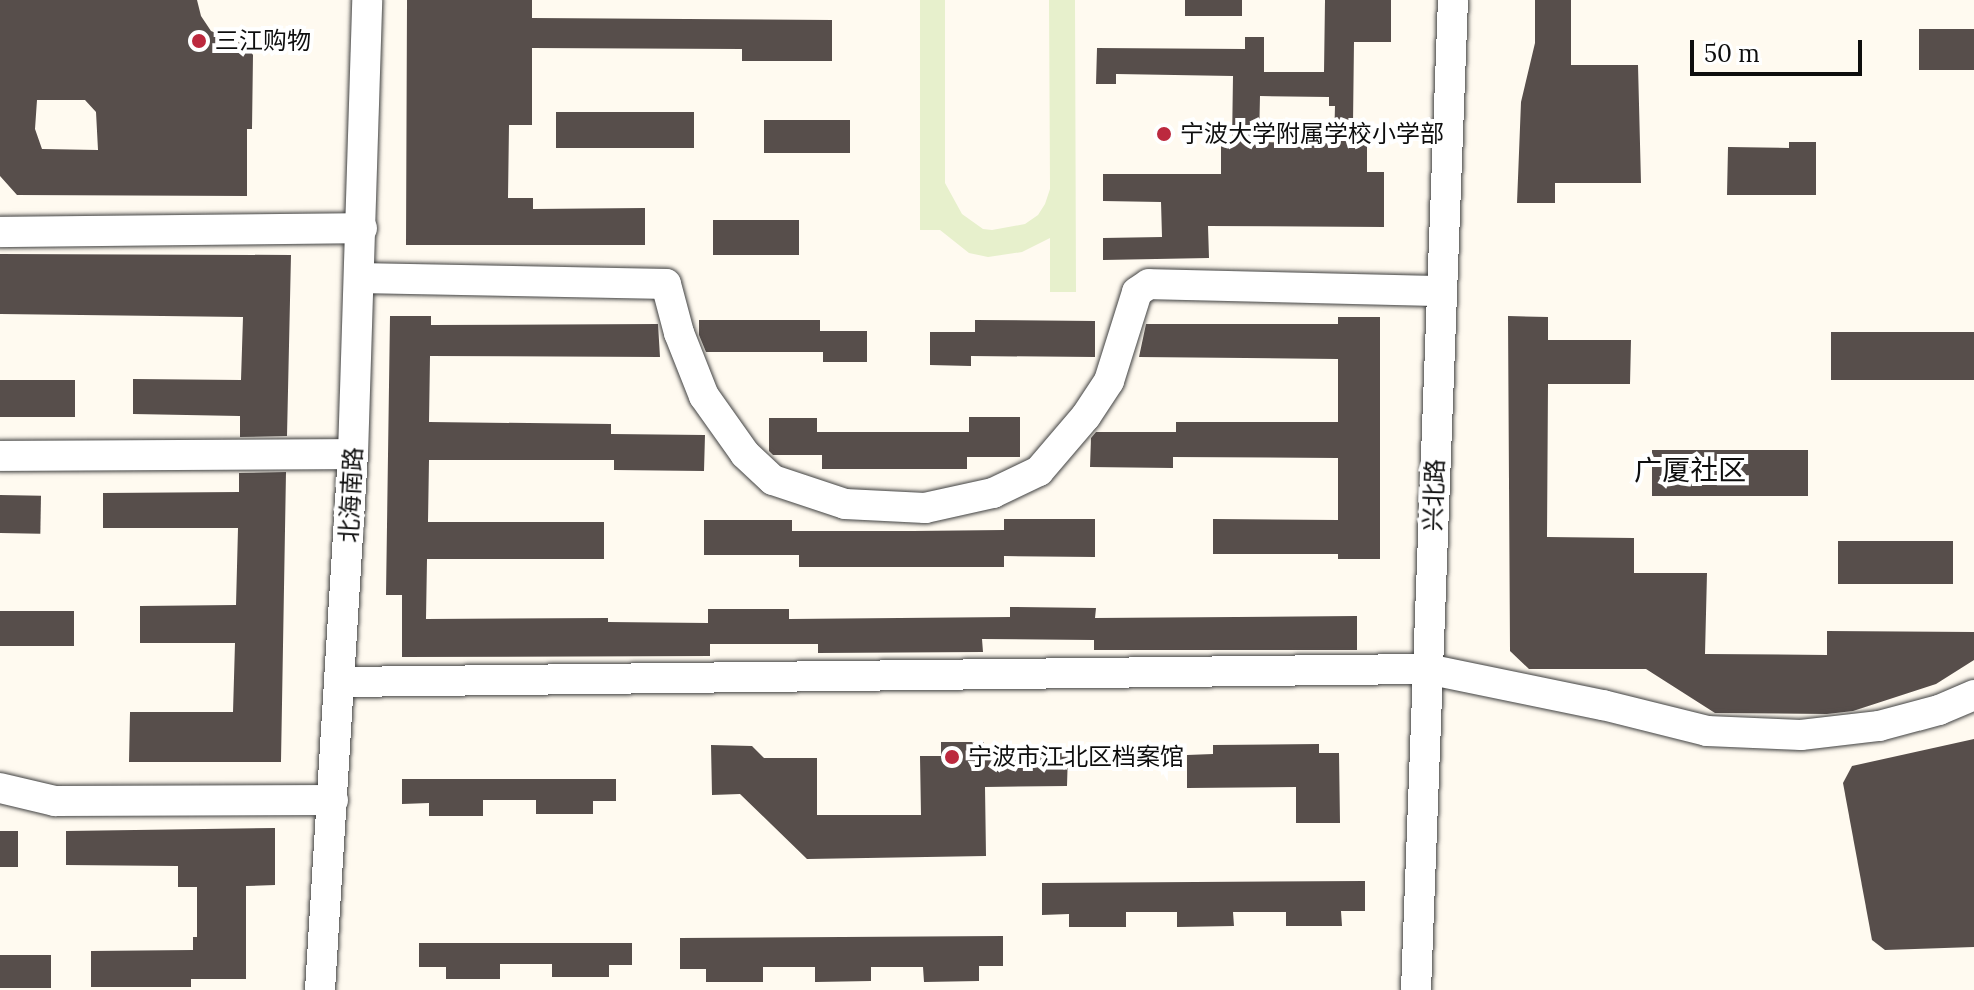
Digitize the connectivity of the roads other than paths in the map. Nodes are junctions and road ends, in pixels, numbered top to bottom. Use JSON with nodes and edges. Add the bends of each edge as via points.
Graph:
{"nodes":[{"id":1,"x":367,"y":0,"type":"edge"},
{"id":2,"x":1453,"y":0,"type":"edge"},
{"id":3,"x":362,"y":228,"type":"junction"},
{"id":4,"x":0,"y":232,"type":"edge"},
{"id":5,"x":360,"y":278,"type":"junction"},
{"id":6,"x":1442,"y":291,"type":"junction"},
{"id":7,"x":353,"y":454,"type":"junction"},
{"id":8,"x":0,"y":456,"type":"edge"},
{"id":9,"x":1427,"y":669,"type":"junction"},
{"id":10,"x":341,"y":682,"type":"junction"},
{"id":11,"x":1974,"y":695,"type":"edge"},
{"id":12,"x":0,"y":788,"type":"edge"},
{"id":13,"x":333,"y":800,"type":"junction"},
{"id":14,"x":320,"y":990,"type":"edge"},
{"id":15,"x":1416,"y":990,"type":"edge"}],
"edges":[{"from":1,"to":3,"type":"street","name":"北海南路"},
{"from":2,"to":6,"type":"street","name":"兴北路"},
{"from":3,"to":4,"type":"street"},
{"from":3,"to":5,"type":"street","name":"北海南路"},
{"from":5,"to":6,"type":"street","via":[[666,284],[704,396],[745,454],[773,480],[845,504],[925,508],[993,493],[1039,471],[1109,381],[1137,292],[1149,284]]},
{"from":5,"to":7,"type":"street","name":"北海南路"},
{"from":6,"to":9,"type":"street","name":"兴北路"},
{"from":7,"to":8,"type":"street"},
{"from":7,"to":10,"type":"street","name":"北海南路"},
{"from":9,"to":10,"type":"street"},
{"from":9,"to":11,"type":"street","via":[[1707,731],[1755,734],[1879,726]]},
{"from":9,"to":15,"type":"street","name":"兴北路"},
{"from":10,"to":13,"type":"street","name":"北海南路"},
{"from":12,"to":13,"type":"street","via":[[55,801]]},
{"from":13,"to":14,"type":"street","name":"北海南路"}]}
